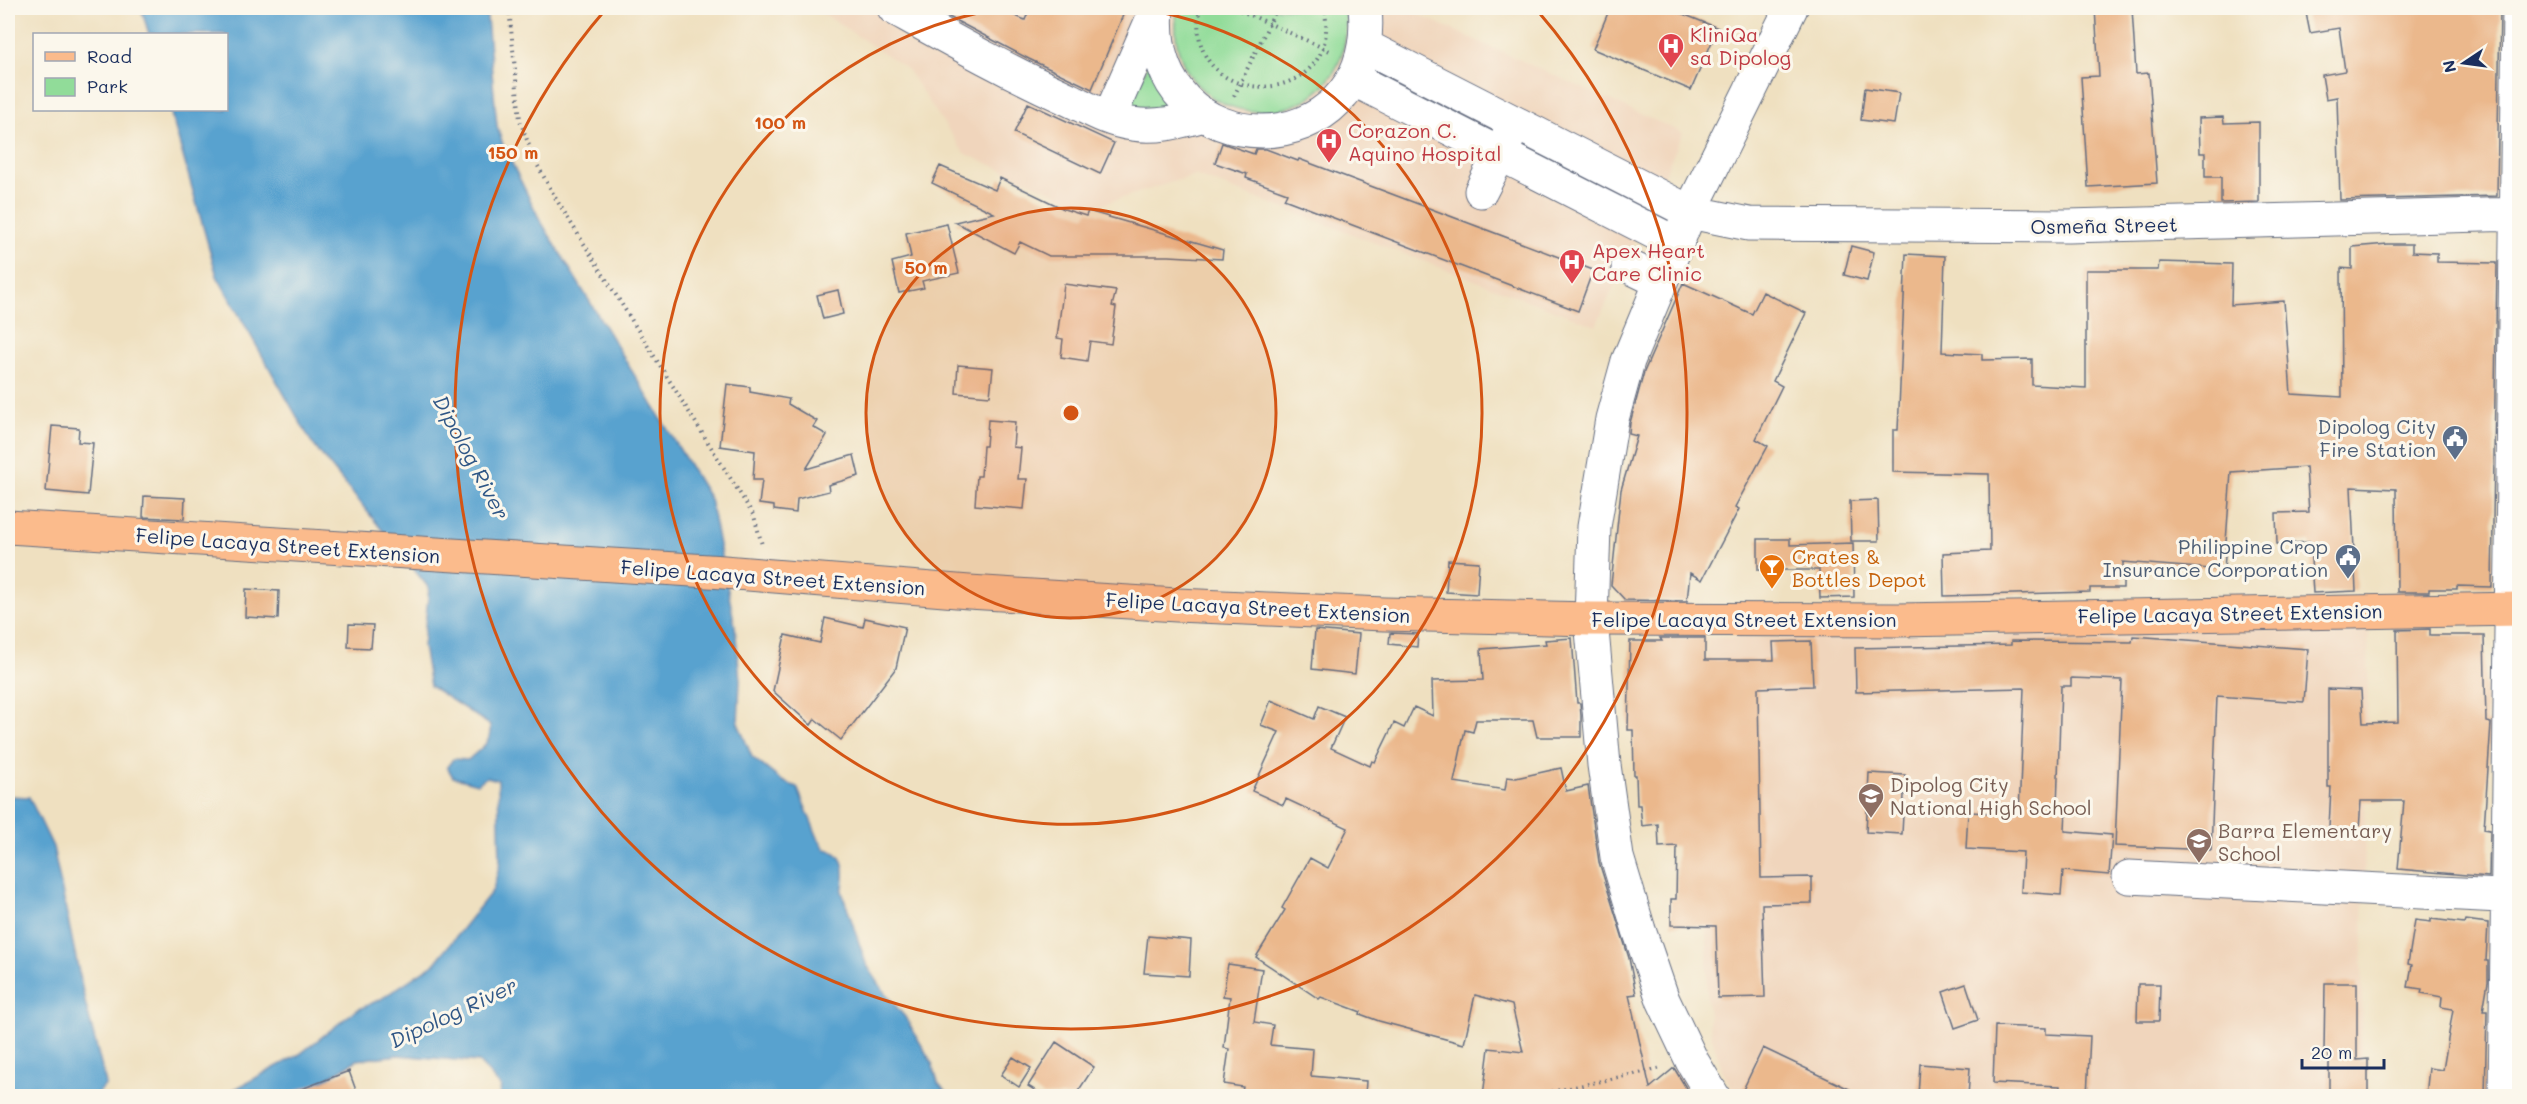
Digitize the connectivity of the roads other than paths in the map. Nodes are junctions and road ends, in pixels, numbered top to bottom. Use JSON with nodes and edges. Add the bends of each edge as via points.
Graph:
{"nodes":[{"id":1,"x":894,"y":8,"type":"edge"},
{"id":2,"x":1157,"y":8,"type":"edge"},
{"id":3,"x":1365,"y":8,"type":"edge"},
{"id":4,"x":1791,"y":8,"type":"edge"},
{"id":5,"x":2518,"y":8,"type":"edge"},
{"id":6,"x":1351,"y":60,"type":"junction"},
{"id":7,"x":1218,"y":108,"type":"junction"},
{"id":8,"x":1109,"y":118,"type":"junction"},
{"id":9,"x":1515,"y":123,"type":"junction"},
{"id":10,"x":1499,"y":154,"type":"junction"},
{"id":11,"x":1481,"y":191,"type":"dead end"},
{"id":12,"x":1690,"y":212,"type":"junction"},
{"id":13,"x":2518,"y":214,"type":"edge"},
{"id":14,"x":1677,"y":244,"type":"junction"},
{"id":15,"x":1628,"y":266,"type":"dead end"},
{"id":16,"x":1661,"y":282,"type":"junction"},
{"id":17,"x":8,"y":527,"type":"edge"},
{"id":18,"x":2515,"y":609,"type":"edge"},
{"id":19,"x":1591,"y":619,"type":"junction"},
{"id":20,"x":2129,"y":877,"type":"dead end"},
{"id":21,"x":2513,"y":896,"type":"edge"},
{"id":22,"x":1713,"y":1096,"type":"edge"},
{"id":23,"x":2505,"y":1096,"type":"edge"}],
"edges":[{"from":1,"to":8,"type":"street","via":[[995,65]]},
{"from":2,"to":7,"type":"street","via":[[1158,48],[1174,86],[1188,102]]},
{"from":2,"to":8,"type":"street"},
{"from":3,"to":6,"type":"street"},
{"from":4,"to":12,"type":"street"},
{"from":5,"to":13,"type":"street"},
{"from":6,"to":7,"type":"street","via":[[1345,91],[1330,114],[1296,126],[1265,132],[1244,131],[1223,125]]},
{"from":6,"to":9,"type":"street","name":"Osmeña Street"},
{"from":6,"to":10,"type":"street"},
{"from":7,"to":8,"type":"street","via":[[1175,123],[1148,126]]},
{"from":9,"to":10,"type":"street"},
{"from":9,"to":12,"type":"street","name":"Osmeña Street"},
{"from":10,"to":11,"type":"street"},
{"from":10,"to":14,"type":"street"},
{"from":12,"to":13,"type":"street","name":"Osmeña Street","via":[[1749,224],[2068,226]]},
{"from":12,"to":14,"type":"street"},
{"from":13,"to":18,"type":"street"},
{"from":14,"to":16,"type":"street"},
{"from":15,"to":16,"type":"street"},
{"from":16,"to":19,"type":"street","via":[[1628,361],[1612,419],[1594,526]]},
{"from":17,"to":19,"type":"main road","name":"Felipe Lacaya Street Extension","via":[[730,572],[1177,605]]},
{"from":18,"to":19,"type":"main road","name":"Felipe Lacaya Street Extension","via":[[1898,620]]},
{"from":18,"to":21,"type":"street"},
{"from":19,"to":22,"type":"street","via":[[1617,857],[1664,1000]]},
{"from":20,"to":21,"type":"street"},
{"from":21,"to":23,"type":"street"}]}
